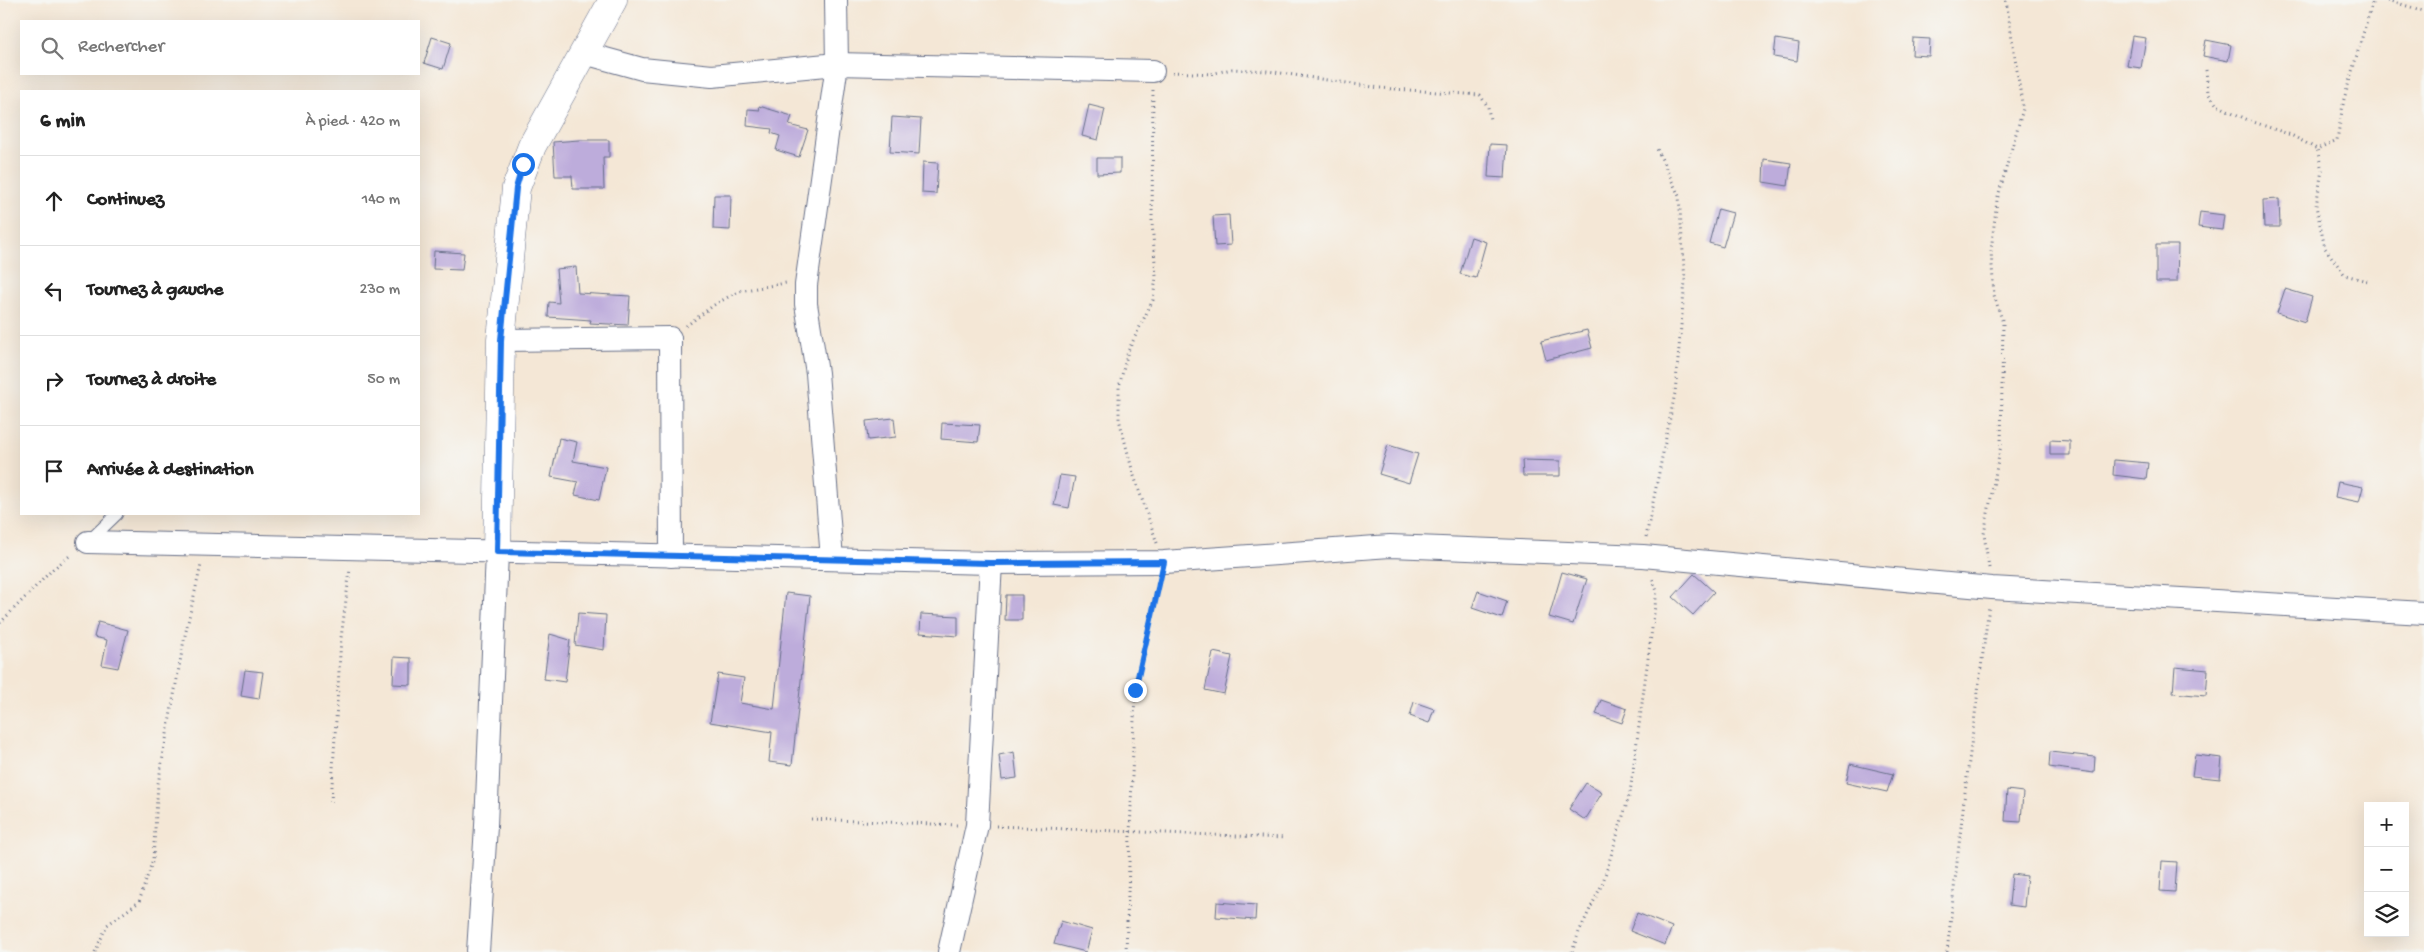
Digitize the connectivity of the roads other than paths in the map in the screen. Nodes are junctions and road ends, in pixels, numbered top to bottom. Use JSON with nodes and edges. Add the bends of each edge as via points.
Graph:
{"nodes":[{"id":1,"x":613,"y":0,"type":"edge"},
{"id":2,"x":836,"y":0,"type":"edge"},
{"id":3,"x":584,"y":54,"type":"junction"},
{"id":4,"x":837,"y":64,"type":"junction"},
{"id":5,"x":1153,"y":71,"type":"road end"},
{"id":6,"x":501,"y":340,"type":"junction"},
{"id":7,"x":116,"y":515,"type":"edge"},
{"id":8,"x":88,"y":542,"type":"joint"},
{"id":9,"x":497,"y":552,"type":"junction"},
{"id":10,"x":671,"y":556,"type":"junction"},
{"id":11,"x":832,"y":559,"type":"junction"},
{"id":12,"x":990,"y":563,"type":"junction"},
{"id":13,"x":2424,"y":613,"type":"edge"},
{"id":14,"x":478,"y":952,"type":"edge"},
{"id":15,"x":949,"y":952,"type":"edge"}],
"edges":[{"from":1,"to":3,"type":"street"},
{"from":2,"to":4,"type":"street"},
{"from":3,"to":4,"type":"street","via":[[642,68],[712,76]]},
{"from":3,"to":6,"type":"street","via":[[532,146],[516,188]]},
{"from":4,"to":5,"type":"street"},
{"from":4,"to":11,"type":"street","via":[[806,285],[817,373]]},
{"from":6,"to":9,"type":"street"},
{"from":6,"to":10,"type":"street","via":[[670,338]]},
{"from":7,"to":8,"type":"lane"},
{"from":8,"to":9,"type":"street"},
{"from":9,"to":10,"type":"street"},
{"from":9,"to":14,"type":"street"},
{"from":10,"to":11,"type":"street"},
{"from":11,"to":12,"type":"street"},
{"from":12,"to":13,"type":"street","via":[[1164,562],[1390,546],[1643,556],[1992,588]]},
{"from":12,"to":15,"type":"street","via":[[977,826]]}]}
